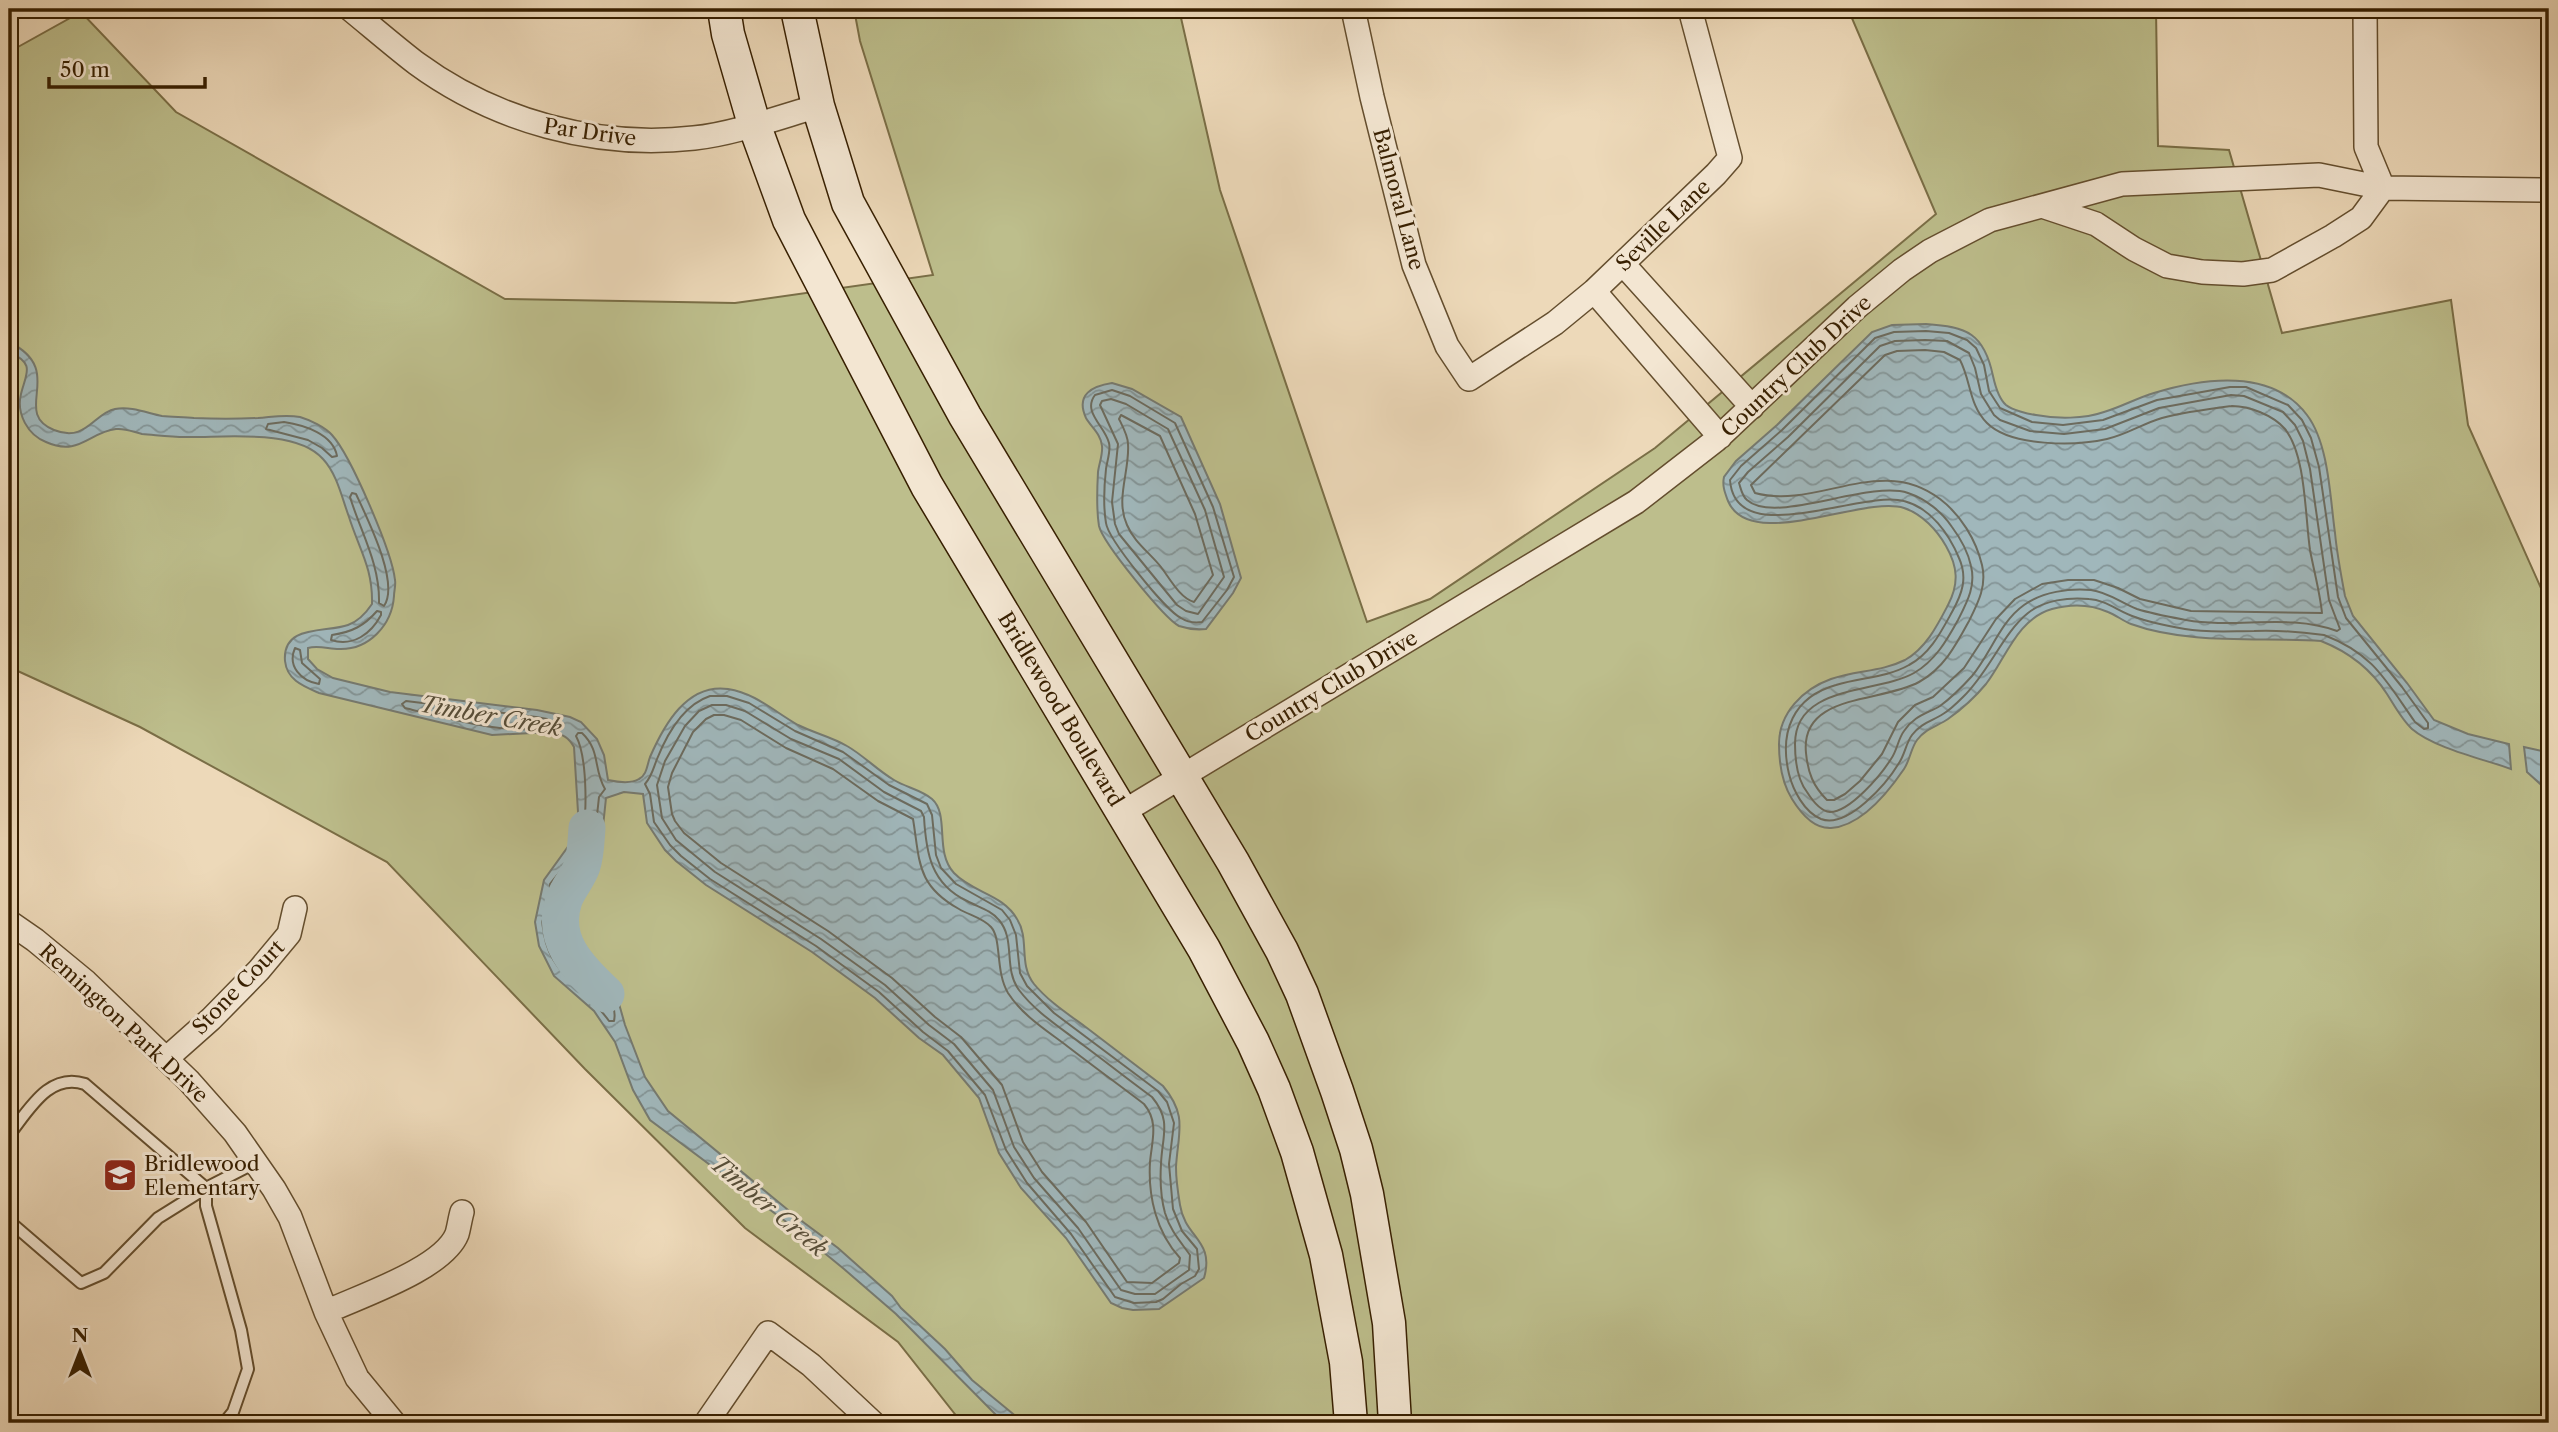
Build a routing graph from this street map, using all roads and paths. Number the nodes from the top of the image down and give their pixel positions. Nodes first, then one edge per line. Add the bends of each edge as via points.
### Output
1 (350, 9) edge
2 (724, 9) edge
3 (797, 9) edge
4 (1353, 9) edge
5 (1690, 9) edge
6 (2365, 9) edge
7 (818, 106) junction
8 (754, 124) junction
9 (2383, 188) junction
10 (2549, 190) edge
11 (2045, 207) junction
12 (1623, 264) junction
13 (1594, 291) junction
14 (1469, 379) joint
15 (1752, 407) junction
16 (1720, 437) junction
17 (1183, 774) junction
18 (1123, 812) junction
19 (295, 908) dead end
20 (9, 922) edge
21 (167, 1058) junction
22 (9, 1135) edge
23 (255, 1163) junction
24 (205, 1188) junction
25 (461, 1212) dead end
26 (9, 1221) edge
27 (326, 1312) junction
28 (224, 1423) edge
29 (394, 1423) edge
30 (706, 1423) edge
31 (873, 1423) edge
32 (1351, 1423) edge
33 (1395, 1423) edge

1 - 8 street, Par Drive via 429,71 474,99 537,125 650,141 696,138
2 - 8 main road, Bridlewood Boulevard
3 - 7 main road
4 - 14 street, Balmoral Lane via 1414,265 1447,346
5 - 12 street, Seville Lane via 1730,158
6 - 9 street via 2367,147
7 - 8 street, Par Drive
7 - 17 main road via 848,203 898,298
8 - 18 main road, Bridlewood Boulevard via 789,220 927,486
9 - 10 street, Country Club Drive
9 - 11 street, Country Club Drive via 2319,175 2122,184
9 - 11 street via 2361,218 2333,236 2272,270 2244,274 2167,266 2096,224
11 - 15 street, Country Club Drive via 1990,220 1930,251 1857,307
12 - 13 street, Seville Lane
12 - 15 street
13 - 14 street, Seville Lane via 1555,323
13 - 16 street
15 - 16 street, Country Club Drive
16 - 17 street, Country Club Drive via 1604,523
17 - 18 street, Country Club Drive
17 - 33 main road via 1282,951 1318,1034 1341,1103 1379,1256 1389,1323
18 - 32 main road, Bridlewood Boulevard via 1226,989 1274,1089 1326,1255 1346,1362
19 - 21 street, Stone Court via 289,934 259,970
20 - 21 street, Remington Park Drive via 86,982
21 - 23 street, Remington Park Drive via 227,1124
22 - 24 lane via 47,1089 71,1079 85,1084
23 - 24 lane
23 - 27 street, Remington Park Drive via 290,1217
24 - 26 lane via 158,1218 104,1273 81,1283
24 - 28 lane via 248,1368 233,1412
25 - 27 street via 456,1235 442,1255
27 - 29 street, Remington Park Drive via 357,1378
30 - 31 street via 768,1333 811,1365

